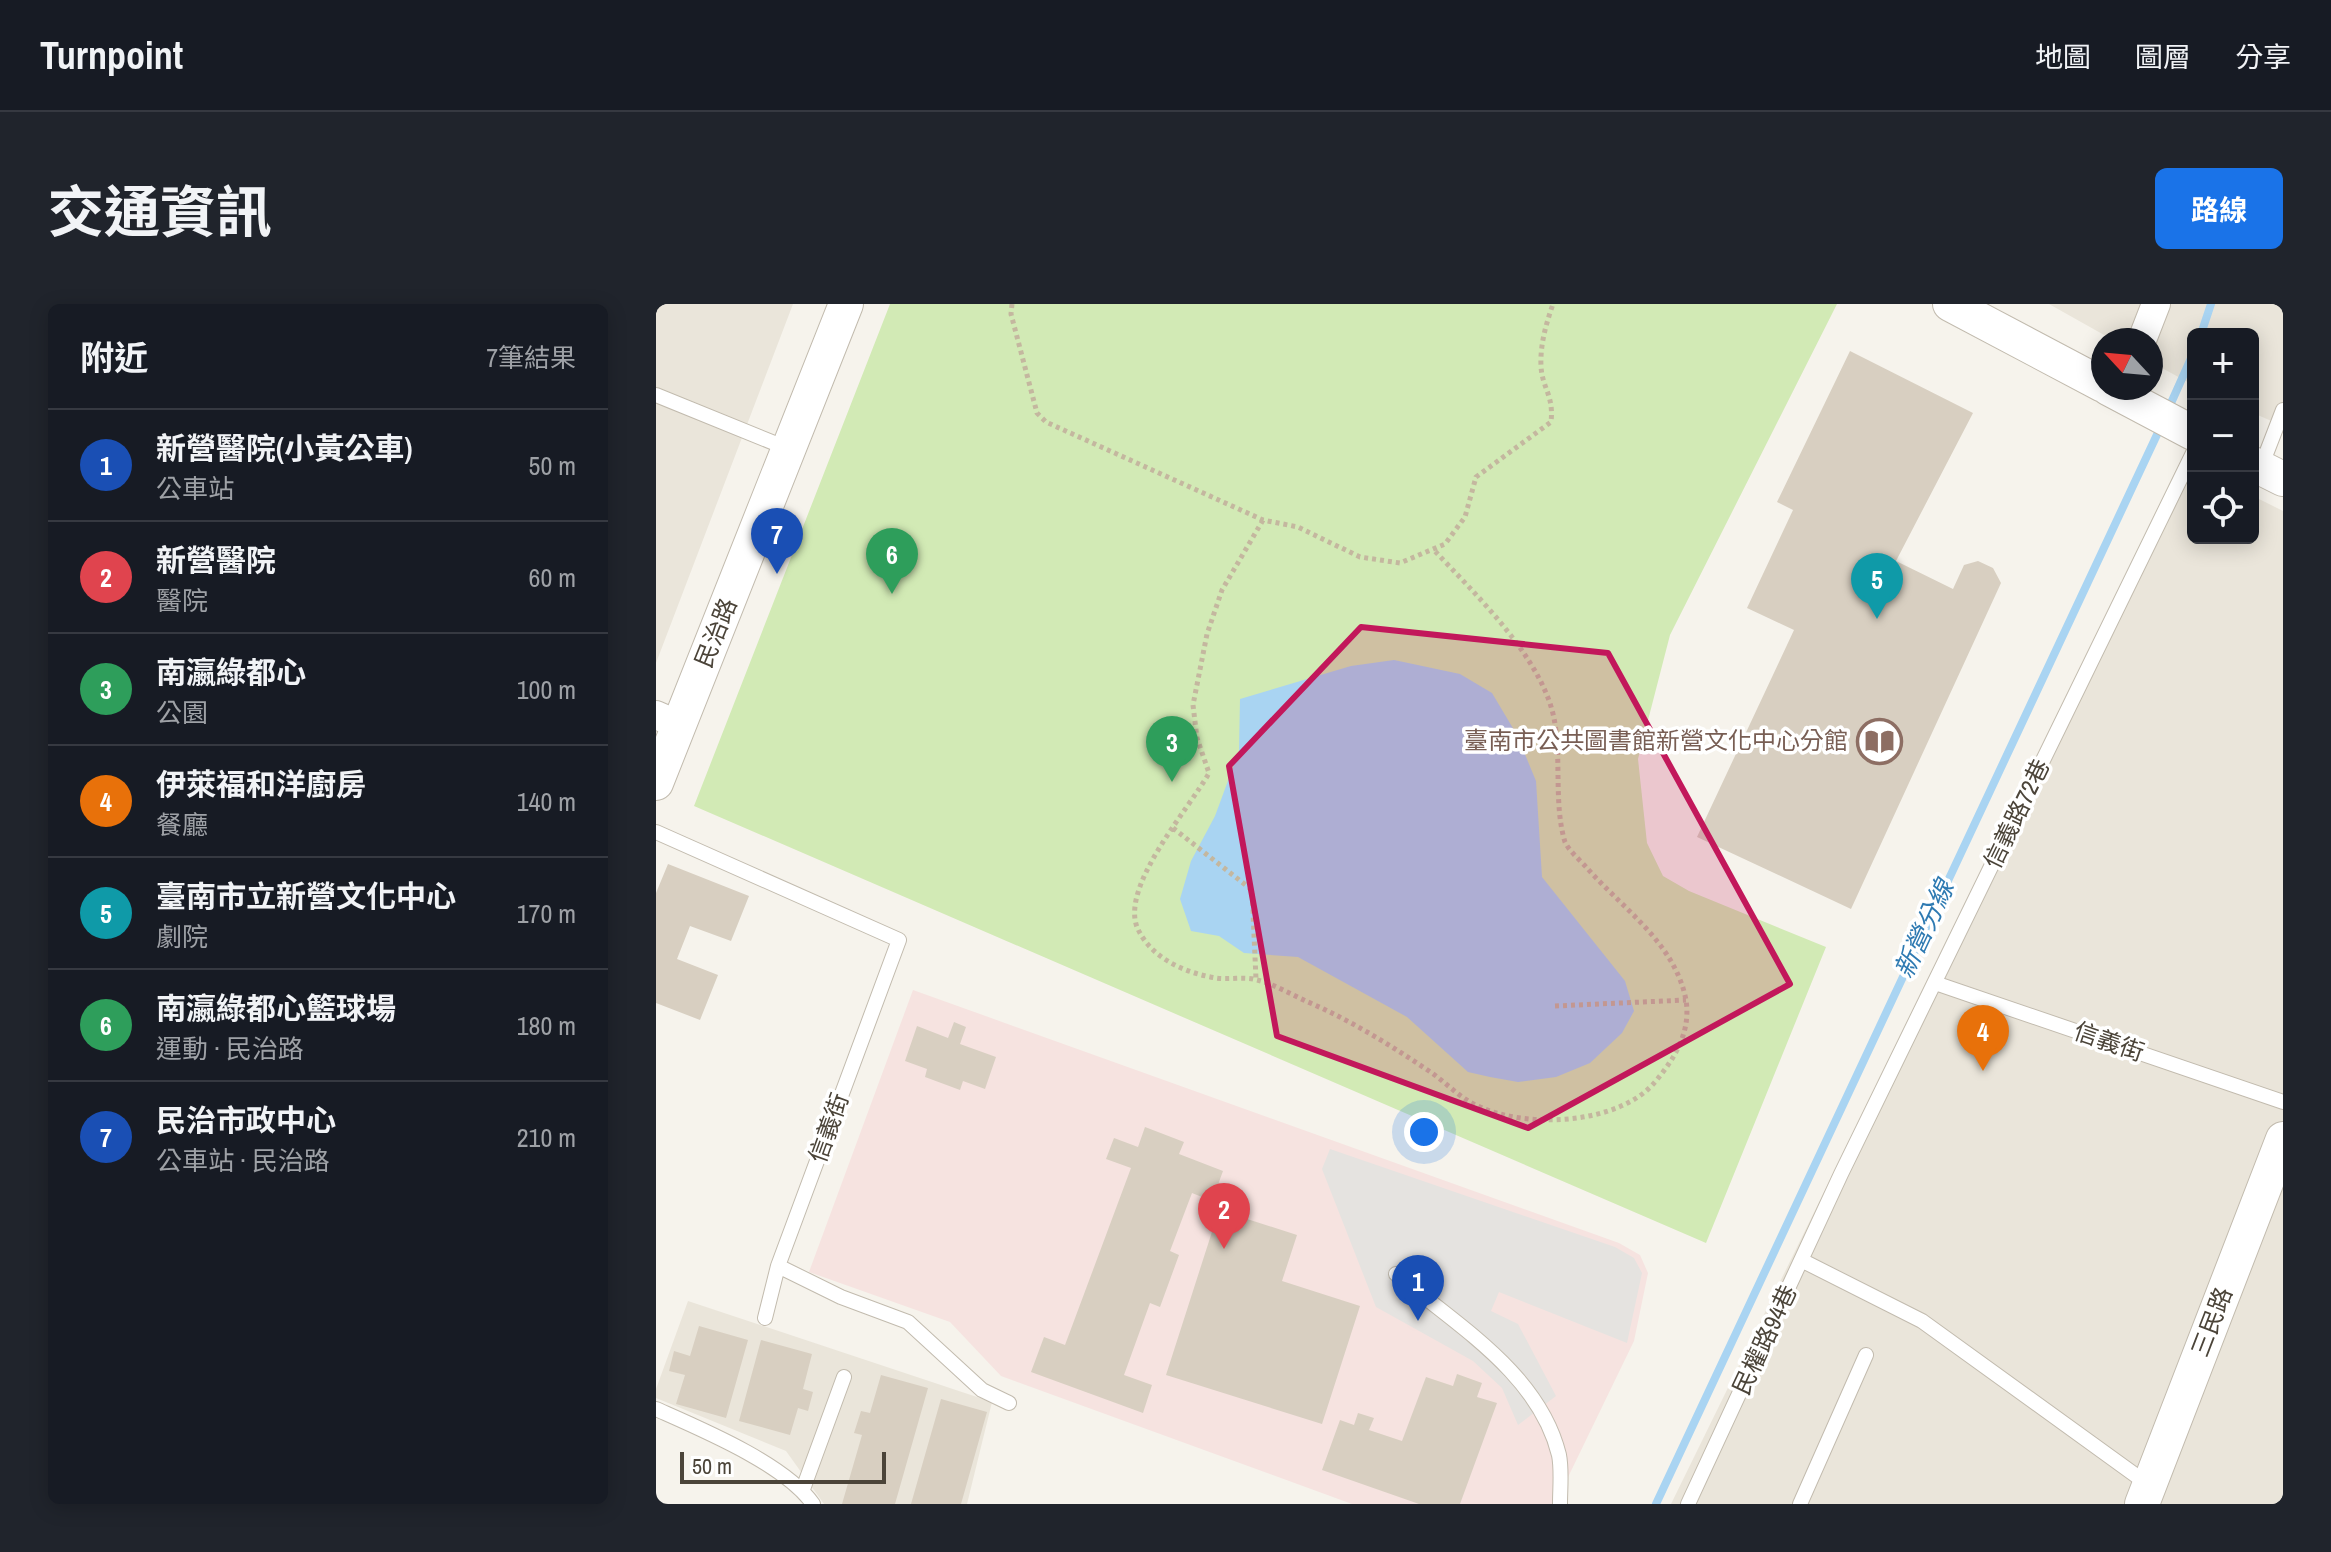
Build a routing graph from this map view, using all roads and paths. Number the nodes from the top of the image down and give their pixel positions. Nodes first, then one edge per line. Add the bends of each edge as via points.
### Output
1 (846, 304) edge
2 (1012, 304) edge
3 (1553, 304) edge
4 (1950, 304) edge
5 (2156, 304) edge
6 (2147, 328) edge
7 (2091, 378) edge
8 (656, 395) edge
9 (2129, 400) edge
10 (2283, 410) edge
11 (2187, 436) edge
12 (2187, 444) edge
13 (790, 449) junction
14 (2266, 470) edge
15 (1263, 520) junction
16 (1433, 549) junction
17 (667, 720) edge
18 (656, 783) edge
19 (1173, 828) junction
20 (656, 832) edge
21 (1256, 979) junction
22 (1935, 983) junction
23 (1686, 1000) junction
24 (1555, 1006) dead end
25 (2283, 1102) edge
26 (2283, 1139) edge
27 (1841, 1174) joint
28 (1803, 1261) junction
29 (778, 1266) junction
30 (1396, 1274) dead end
31 (765, 1318) dead end
32 (1866, 1355) dead end
33 (844, 1377) dead end
34 (1009, 1403) dead end
35 (656, 1409) edge
36 (803, 1489) junction
37 (2146, 1494) edge
38 (813, 1504) edge
39 (1560, 1504) edge
40 (1688, 1504) edge
41 (1800, 1504) edge

1 - 13 street, 民治路
2 - 15 path via 1037,413 1046,422
3 - 16 path via 1544,329 1541,369 1553,402 1551,422 1476,477 1465,517 1445,544
4 - 7 street
5 - 6 street
8 - 13 lane
9 - 11 street
10 - 14 lane
12 - 22 lane, 信義路72巷
13 - 17 street, 民治路
15 - 16 path via 1298,527 1360,557 1400,563
15 - 19 path via 1222,590 1207,634 1193,705 1209,773
16 - 23 path via 1530,661 1555,721 1566,844 1653,934 1675,968
17 - 18 street, 民治路
19 - 21 path via 1252,890
19 - 21 path via 1149,864 1137,898 1137,926 1157,954 1177,967 1216,978
20 - 29 lane, 信義街 via 899,940
21 - 23 path via 1370,1031 1481,1108 1553,1119 1620,1110 1652,1086 1686,1031
22 - 25 lane, 信義街
22 - 27 lane, 信義路72巷
23 - 24 path
26 - 37 street, 三民路
27 - 28 lane, 民權路94巷
28 - 37 lane via 1922,1321
28 - 40 lane, 民權路94巷
29 - 31 lane, 信義街
29 - 34 lane via 908,1322 982,1390
30 - 39 lane via 1514,1372 1546,1418 1560,1457
32 - 41 lane
33 - 36 lane
35 - 36 lane via 722,1439
36 - 38 lane

